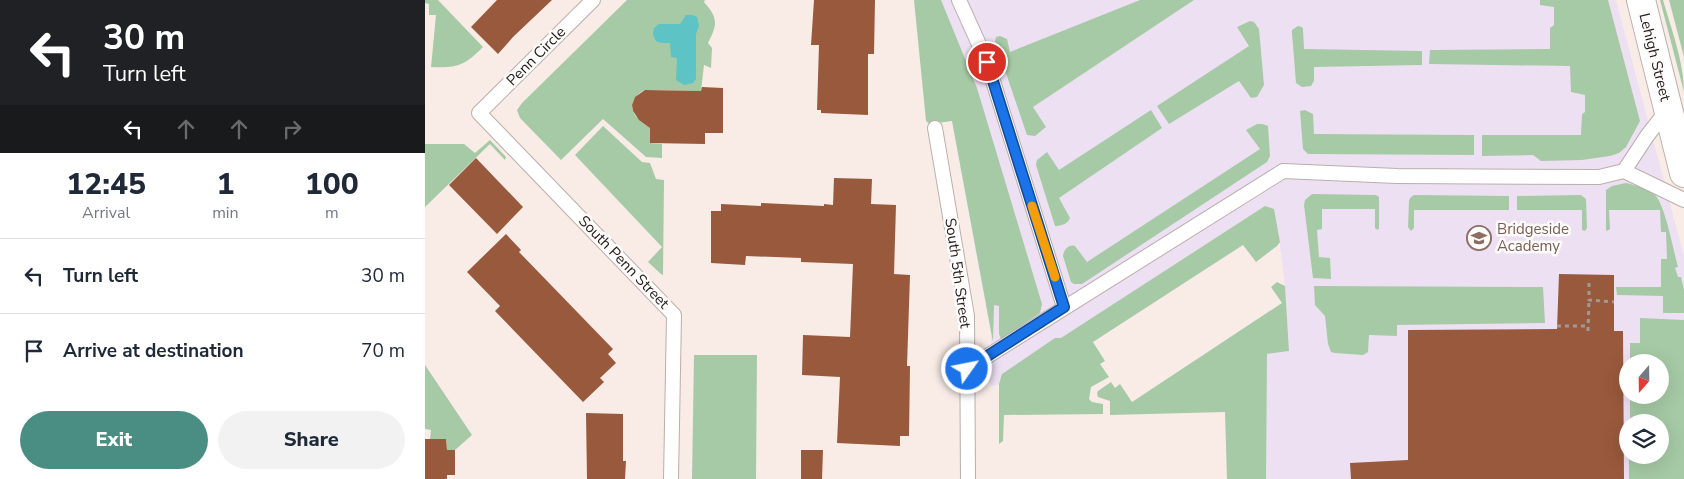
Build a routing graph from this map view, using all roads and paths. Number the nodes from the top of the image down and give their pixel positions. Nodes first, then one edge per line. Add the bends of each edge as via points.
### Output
1 (593, 0) edge
2 (959, 0) edge
3 (1641, 0) edge
4 (1668, 108) junction
5 (479, 113) joint
6 (935, 128) dead end
7 (1625, 172) junction
8 (1684, 173) edge
9 (1684, 200) edge
10 (1589, 283) dead end
11 (1589, 300) junction
12 (1614, 302) dead end
13 (1064, 307) junction
14 (1557, 326) dead end
15 (967, 369) junction
16 (671, 479) edge
17 (968, 479) edge

1 - 5 lane, Penn Circle
2 - 13 lane via 987,62
3 - 4 main road, Lehigh Street
4 - 7 lane
4 - 8 main road, Lehigh Street
5 - 16 lane, South Penn Street via 674,315
6 - 15 lane, South 5th Street via 967,316
7 - 9 lane
7 - 13 lane via 1599,177 1397,176 1283,171
10 - 11 path
11 - 12 path
11 - 14 path via 1588,328
13 - 15 lane
15 - 17 lane, South 5th Street

